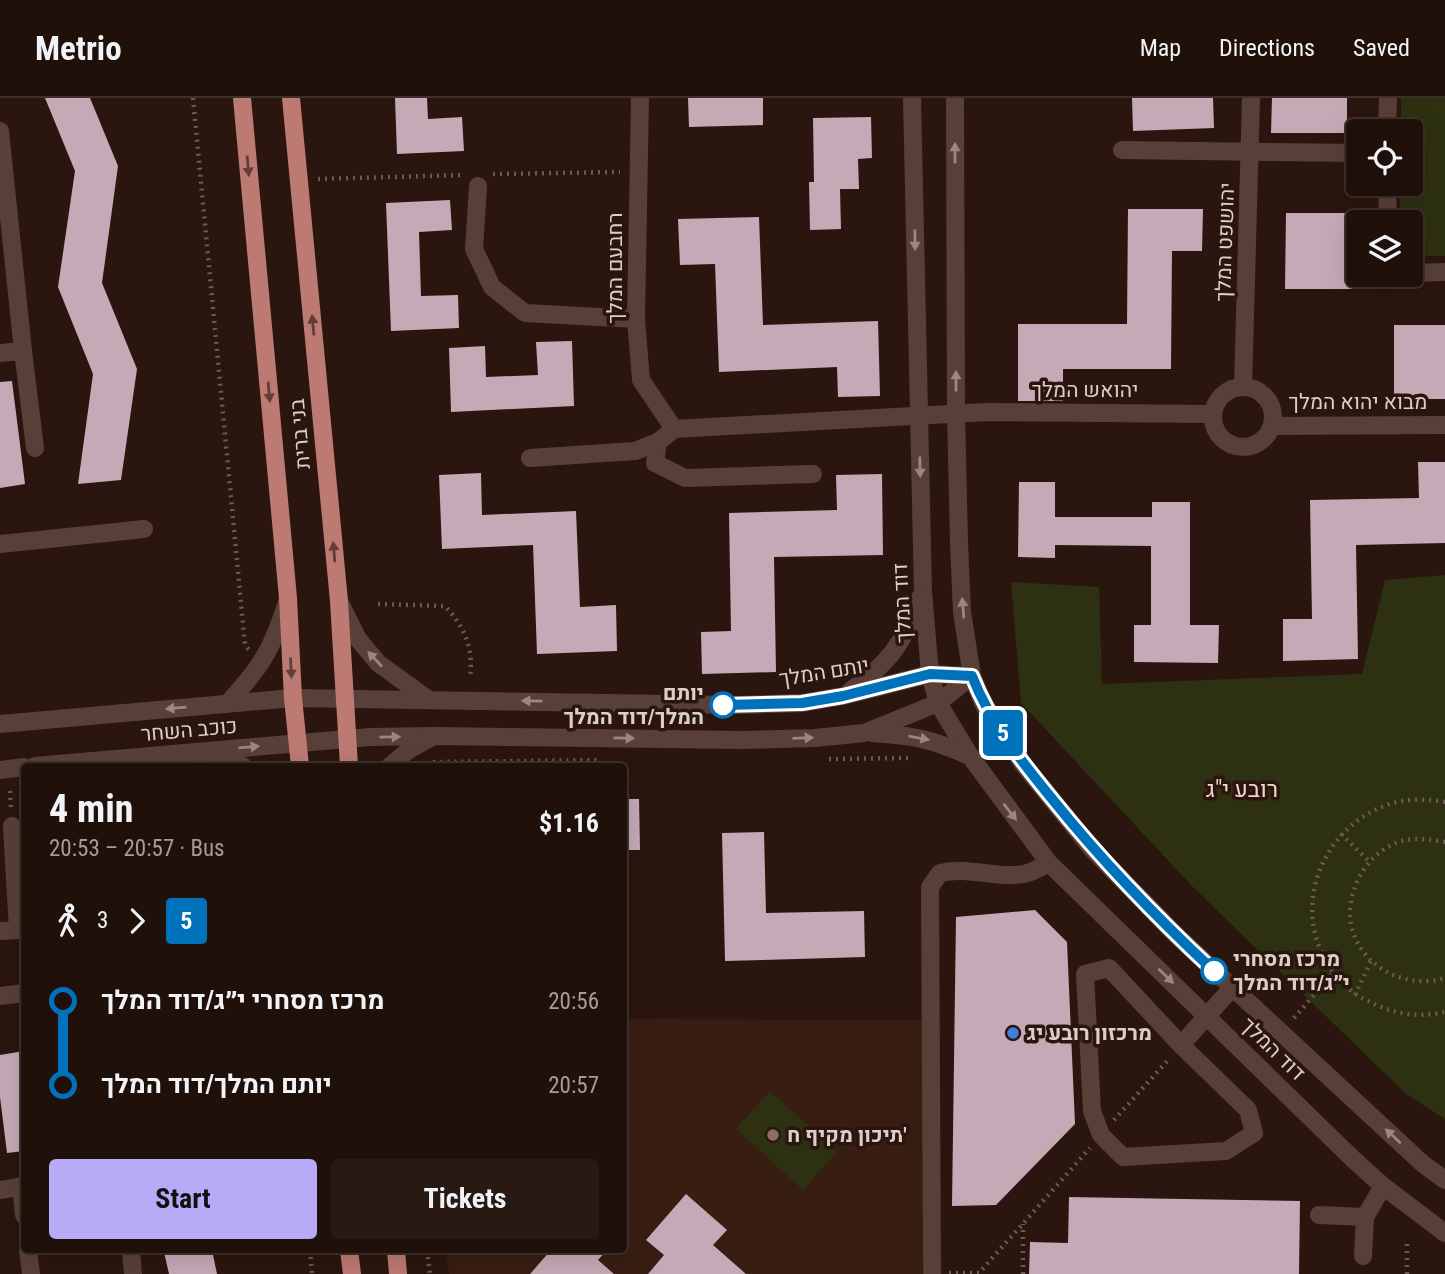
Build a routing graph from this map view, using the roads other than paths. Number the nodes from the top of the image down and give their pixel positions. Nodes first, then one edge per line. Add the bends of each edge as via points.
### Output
1 (242, 98) edge
2 (291, 98) edge
3 (640, 98) edge
4 (912, 98) edge
5 (955, 98) edge
6 (1251, 98) edge
7 (1388, 98) edge
8 (1387, 119) edge
9 (0, 131) edge
10 (1122, 150) dead end
11 (1250, 152) junction
12 (1346, 153) edge
13 (478, 186) dead end
14 (1445, 272) edge
15 (1423, 273) edge
16 (636, 319) junction
17 (23, 351) junction
18 (0, 353) edge
19 (1243, 387) junction
20 (956, 413) junction
21 (1213, 414) junction
22 (919, 415) junction
23 (1272, 425) junction
24 (1445, 425) edge
25 (674, 429) junction
26 (658, 442) junction
27 (34, 447) dead end
28 (530, 458) dead end
29 (813, 474) dead end
30 (144, 529) dead end
31 (0, 544) edge
32 (923, 592) junction
33 (288, 598) junction
34 (339, 601) junction
35 (930, 674) junction
36 (972, 676) junction
37 (843, 696) junction
38 (293, 698) junction
39 (346, 699) junction
40 (429, 699) junction
41 (938, 703) junction
42 (227, 704) junction
43 (0, 724) edge
44 (864, 733) junction
45 (434, 736) junction
46 (347, 738) junction
47 (297, 742) junction
48 (200, 752) junction
49 (970, 756) junction
50 (75, 763) edge
51 (234, 763) edge
52 (300, 763) edge
53 (349, 763) edge
54 (394, 763) edge
55 (21, 767) edge
56 (0, 770) edge
57 (12, 826) dead end
58 (1049, 863) junction
59 (0, 931) edge
60 (1232, 988) junction
61 (21, 993) edge
62 (0, 996) edge
63 (1207, 1017) junction
64 (1181, 1045) junction
65 (1445, 1180) edge
66 (21, 1186) edge
67 (1383, 1186) junction
68 (0, 1190) edge
69 (1319, 1215) dead end
70 (1365, 1217) junction
71 (1443, 1233) edge
72 (29, 1253) edge
73 (131, 1253) edge
74 (349, 1253) edge
75 (396, 1253) edge
76 (1363, 1256) dead end
77 (932, 1273) edge
78 (31, 1274) edge
79 (133, 1274) edge
80 (352, 1274) edge
81 (398, 1274) edge

1 -> 33 main road, בני ברית
34 -> 2 main road, בני ברית
3 - 16 street, רחבעם המלך
4 -> 22 street, דוד המלך
20 -> 5 street, דוד המלך
6 - 11 street, יהושפט המלך
7 - 8 street
9 - 17 street
10 - 11 street
11 - 12 street
11 - 19 street, יהושפט המלך
13 - 16 street via 474,249 492,288 525,313
14 - 15 street
16 - 25 street, רחבעם המלך via 641,380
17 - 18 street
17 - 27 street
19 - 21 street via 1224,394
19 - 23 street via 1268,399
20 - 21 street, יהואש המלך
20 - 22 street
36 -> 20 street, דוד המלך via 962,611
21 - 23 street via 1214,424 1231,445 1254,445
22 - 25 street
22 -> 32 street, דוד המלך
23 - 24 street, מבוא יהוא המלך
25 - 26 street
26 - 28 street via 635,452
26 - 29 street via 655,463 685,478
30 - 31 street
32 - 35 street, דוד המלך
32 - 37 street via 897,647 879,670
33 -> 38 main road, בני ברית
33 - 42 street via 260,667
34 - 39 main road, בני ברית
40 -> 34 street via 378,663 358,639
35 - 36 street, יותם המלך
35 - 37 street, יותם המלך
35 - 41 street, דוד המלך
36 - 41 street
36 - 60 street, דוד המלך via 985,707 1023,764 1093,850
37 -> 40 street, יותם המלך via 802,703 736,705
38 - 39 street, יותם המלך
38 - 42 street, כוכב השחר
38 - 47 main road, בני ברית
39 - 40 street, יותם המלך
39 - 46 main road, בני ברית
41 - 44 street
41 - 49 street, דוד המלך
42 -> 43 street, כוכב השחר
45 -> 44 street via 758,740
44 -> 49 street via 941,742
46 -> 45 street
45 - 54 street
46 - 47 street, כוכב השחר
46 - 53 main road, בני ברית
48 -> 47 street, כוכב השחר
47 - 52 main road, בני ברית
48 - 50 street, כוכב השחר
48 - 51 street
49 -> 58 street, דוד המלך
55 - 56 street
57 - 59 street via 18,930
58 -> 63 street, דוד המלך
58 - 77 street via 1021,875 954,870 940,873 930,887
60 - 63 street
65 -> 60 street, דוד המלך
61 - 62 street
63 - 64 street
63 - 67 street, דוד המלך
64 - 64 street via 1108,968 1085,974 1093,1111 1101,1135 1123,1157 1226,1151 1254,1133 1248,1110
66 - 68 street
67 - 70 street
67 - 71 street, דוד המלך
69 - 70 street
70 - 76 street
72 - 78 street
73 - 79 street
74 - 80 main road
75 - 81 main road

